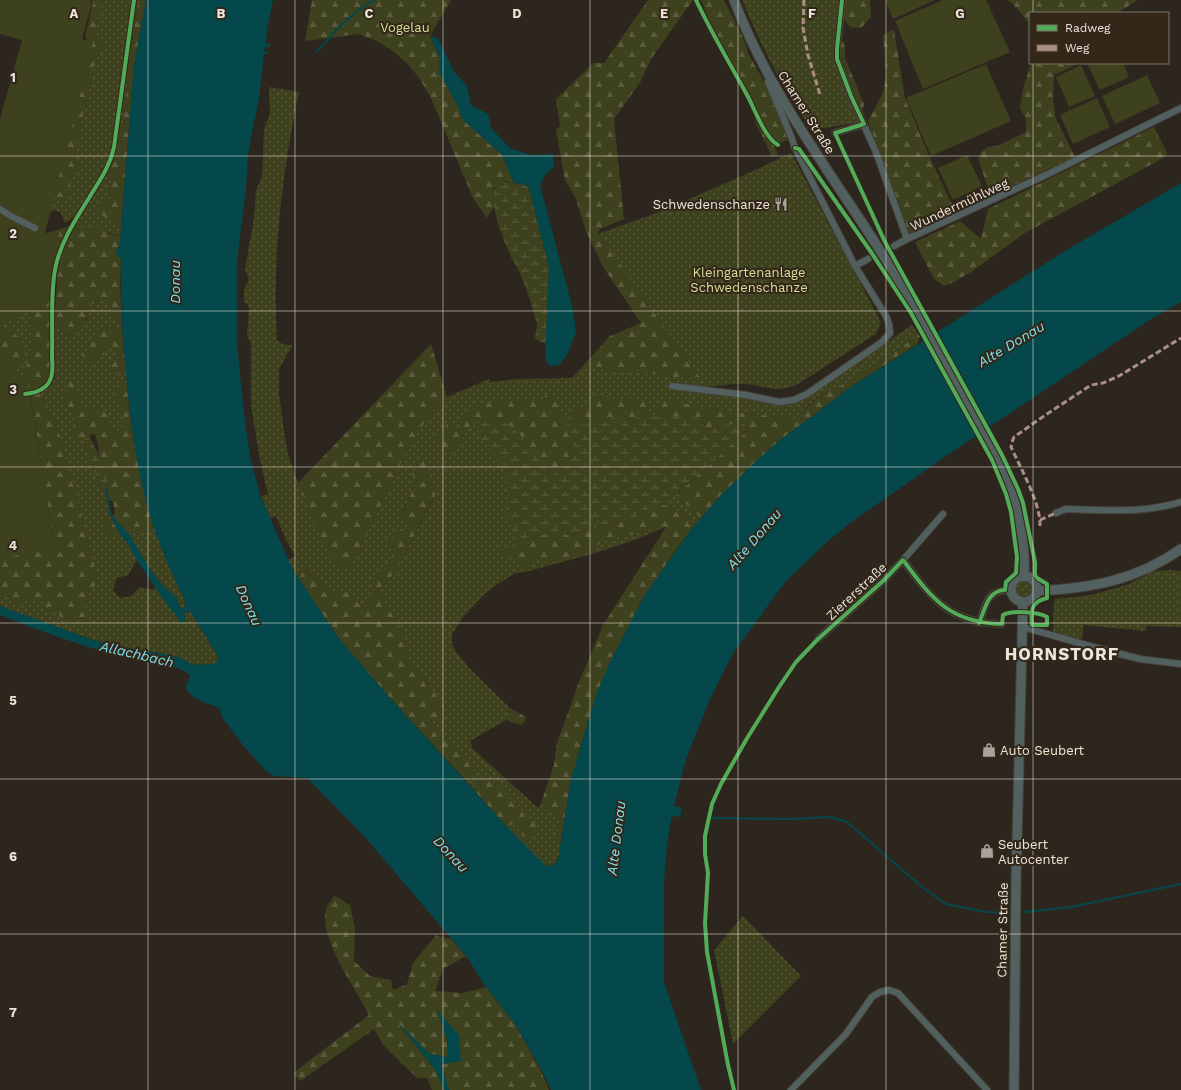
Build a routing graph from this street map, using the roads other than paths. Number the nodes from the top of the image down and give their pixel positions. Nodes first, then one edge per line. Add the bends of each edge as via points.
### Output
1 (734, 0) edge
2 (842, 0) edge
3 (748, 33) junction
4 (1181, 108) edge
5 (864, 124) junction
6 (835, 133) dead end
7 (0, 209) edge
8 (35, 228) dead end
9 (907, 239) junction
10 (894, 246) tunnel mouth
11 (868, 259) tunnel mouth
12 (855, 266) junction
13 (672, 386) dead end
14 (1181, 502) edge
15 (1056, 513) dead end
16 (943, 514) dead end
17 (1181, 549) edge
18 (903, 560) junction
19 (1024, 577) junction
20 (1011, 590) junction
21 (1037, 591) junction
22 (1023, 604) junction
23 (979, 623) junction
24 (1002, 624) dead end
25 (1022, 627) junction
26 (818, 639) dead end
27 (1181, 664) edge
28 (791, 1090) edge
29 (987, 1090) edge
30 (1014, 1090) edge

1 - 3 main road, Chamer Straße
2 - 5 street, Wundermühlweg via 838,59
3 - 12 street via 751,47 765,74 795,148
3 - 19 main road, Chamer Straße via 796,124 917,310 998,457 1018,512 1024,546
4 - 9 street, Wundermühlweg via 1048,174
5 - 6 street
5 - 9 street, Wundermühlweg
7 - 8 street
9 - 10 street
11 - 12 street
12 - 13 street via 886,316 890,333 882,342 807,394 794,400 779,402 746,395
14 - 15 street via 1134,511 1066,509
16 - 18 street
17 - 21 main road via 1151,567 1107,583
18 - 23 street, Ziererstraße via 922,586 942,606 960,617
18 - 26 street, Ziererstraße
19 - 20 main road via 1016,579
19 - 21 main road via 1035,583
20 - 22 main road via 1016,599
20 - 23 street via 1001,590 992,594
21 - 22 main road via 1036,595
22 - 25 main road, Chamer Straße
23 - 24 street, Ziererstraße
25 - 27 street via 1140,659
25 - 30 main road, Chamer Straße
28 - 29 street via 846,1034 872,998 880,992 889,990 898,993

